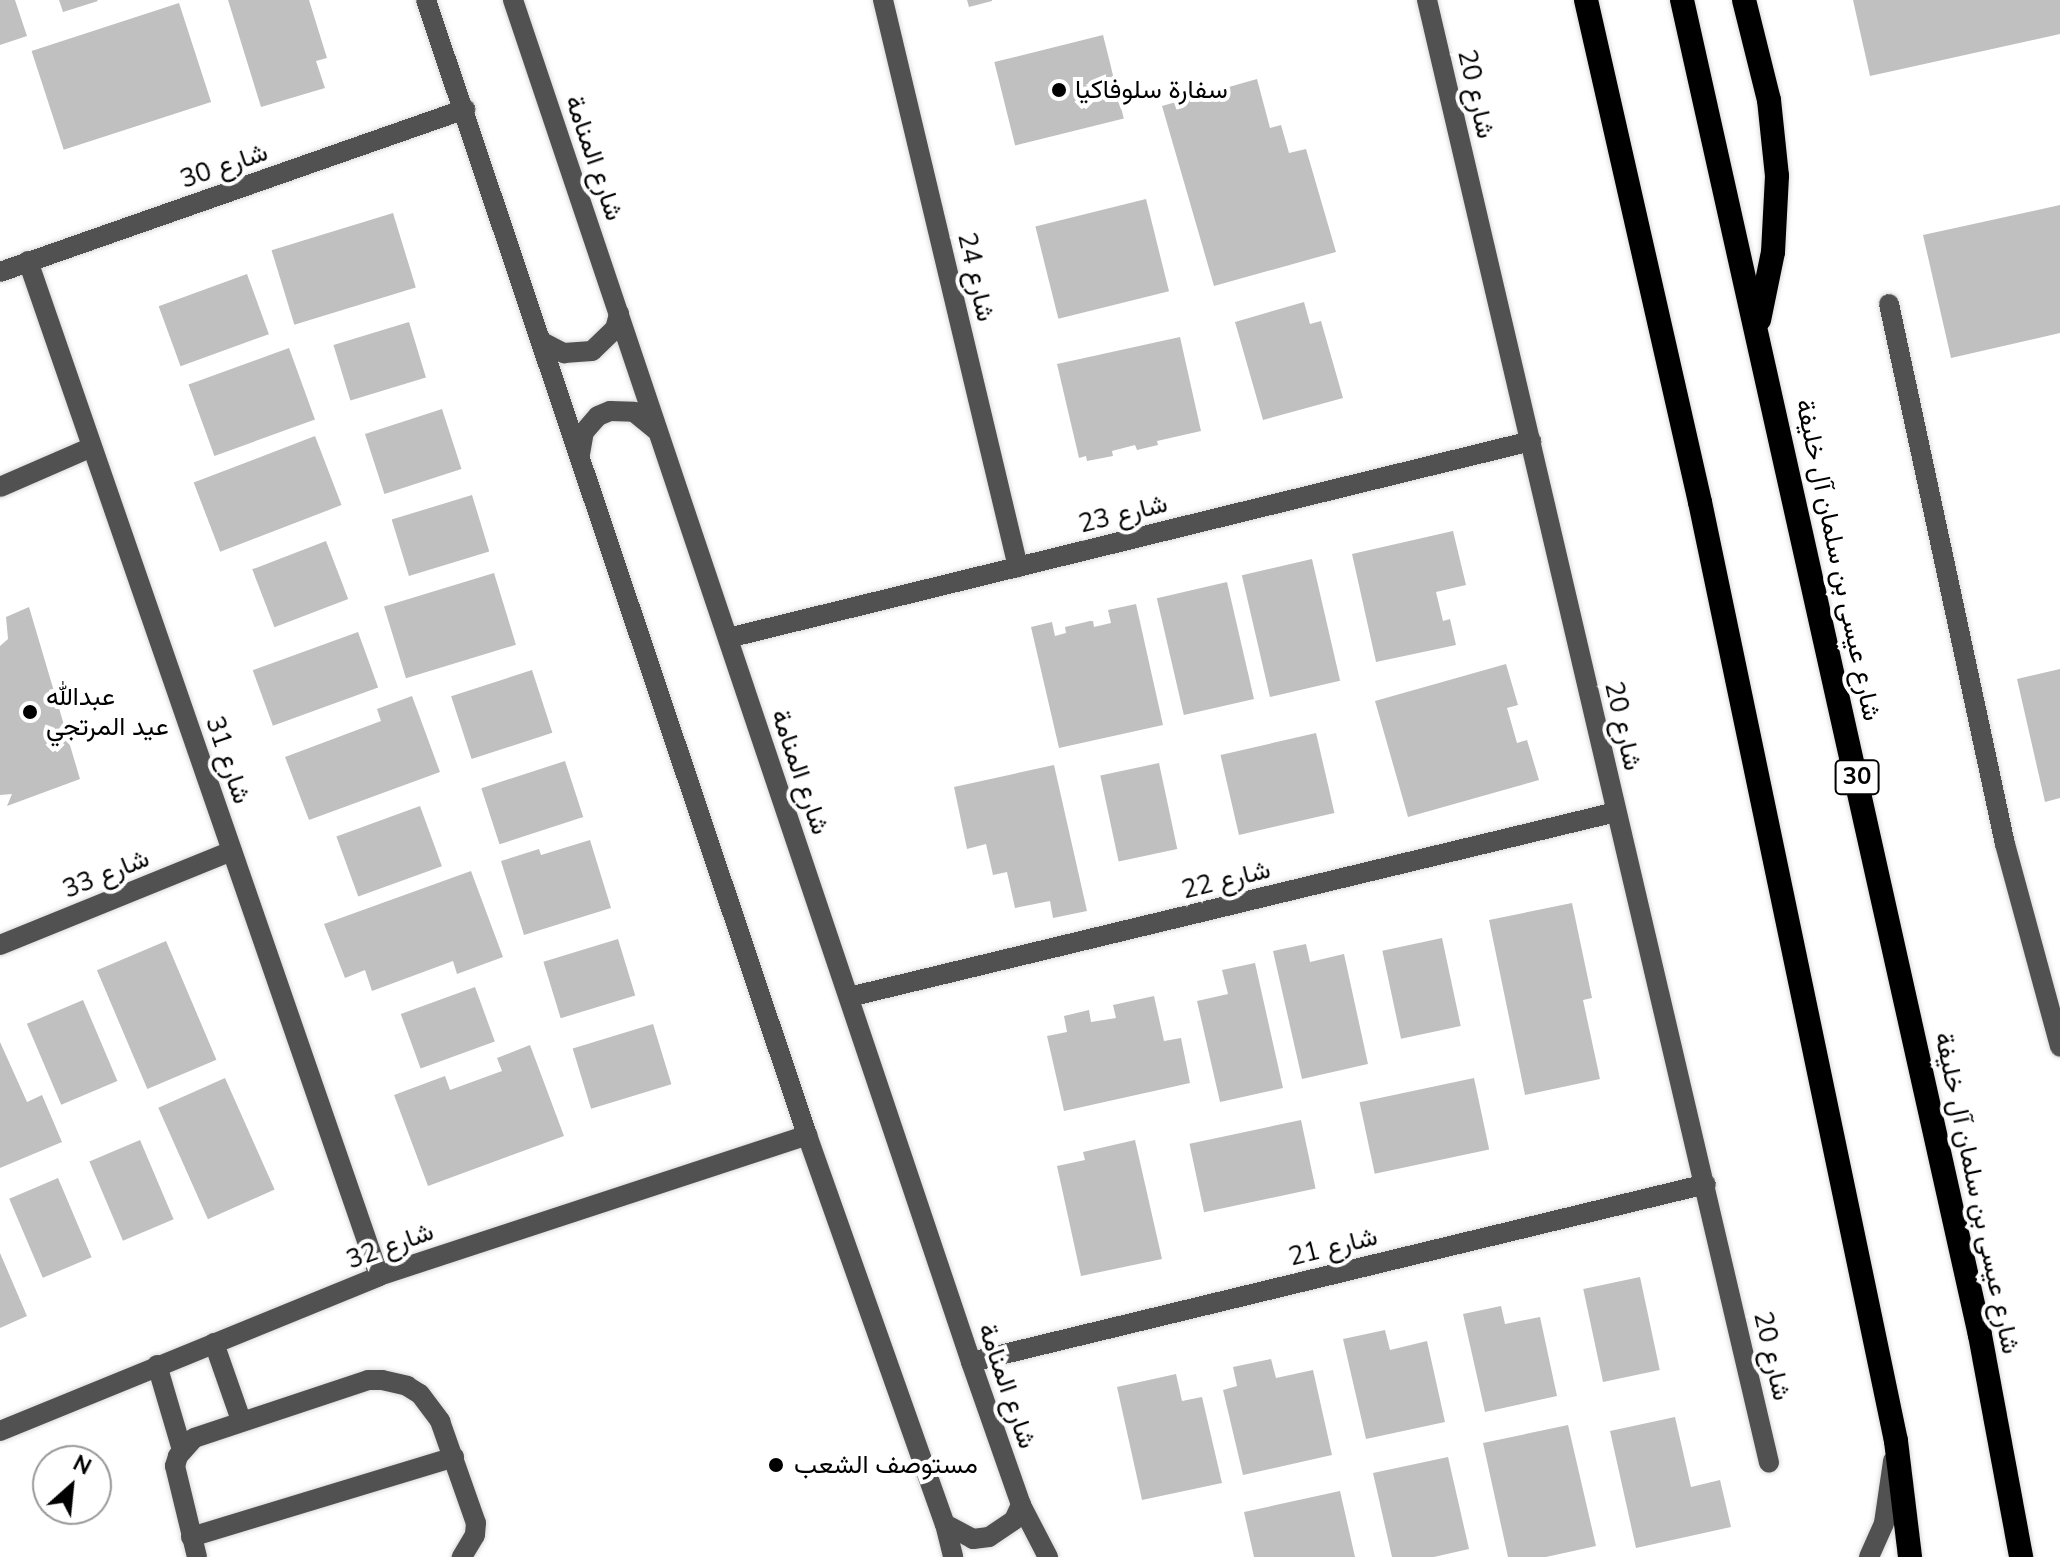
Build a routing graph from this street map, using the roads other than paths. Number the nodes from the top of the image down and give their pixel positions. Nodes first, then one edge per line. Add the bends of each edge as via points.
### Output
1 (426, 0) edge
2 (513, 0) edge
3 (883, 0) edge
4 (1427, 0) edge
5 (1586, 0) edge
6 (1682, 0) edge
7 (1744, 0) edge
8 (465, 109) junction
9 (28, 261) junction
10 (0, 272) edge
11 (1889, 304) dead end
12 (619, 314) junction
13 (1757, 326) junction
14 (542, 342) junction
15 (660, 437) junction
16 (1531, 441) junction
17 (92, 447) junction
18 (580, 454) junction
19 (0, 487) edge
20 (1018, 567) junction
21 (728, 638) junction
22 (1616, 812) junction
23 (232, 851) junction
24 (0, 945) edge
25 (849, 997) junction
26 (2060, 1047) edge
27 (807, 1135) junction
28 (1706, 1184) junction
29 (379, 1276) junction
30 (214, 1343) junction
31 (971, 1362) junction
32 (157, 1365) junction
33 (241, 1420) junction
34 (0, 1431) edge
35 (1896, 1441) junction
36 (182, 1450) junction
37 (454, 1457) junction
38 (1769, 1463) dead end
39 (1021, 1505) junction
40 (945, 1524) junction
41 (194, 1547) edge
42 (462, 1557) edge
43 (953, 1557) edge
44 (1048, 1557) edge
45 (1869, 1557) edge
46 (1910, 1557) edge
47 (2021, 1557) edge

1 - 8 street
2 - 12 street, شارع المنامة
3 - 20 street, شارع 24
4 - 16 street, شارع 20
5 - 35 highway via 1700,502
6 - 13 highway, شارع عيسى بن سلمان آل خليفة / 30
7 - 13 highway via 1769,100 1777,176 1773,252
8 - 9 street, شارع 30
8 - 14 street
9 - 10 street, شارع 30
9 - 17 street, شارع 31
11 - 26 street via 2005,844
12 - 14 street via 605,342 592,351 564,353
12 - 15 street, شارع المنامة
13 - 47 highway, شارع عيسى بن سلمان آل خليفة / 30 via 1980,1335
14 - 18 street
15 - 18 street via 645,417 610,411 584,432
15 - 21 street, شارع المنامة
16 - 20 street, شارع 23
16 - 22 street, شارع 20
17 - 19 street
17 - 23 street, شارع 31
18 - 27 street
20 - 21 street, شارع 23
21 - 25 street, شارع المنامة
22 - 25 street, شارع 22
22 - 28 street, شارع 20
23 - 24 street, شارع 33
23 - 29 street, شارع 31
25 - 31 street, شارع المنامة
27 - 29 street, شارع 32
27 - 40 street
28 - 31 street, شارع 21
28 - 38 street, شارع 20
29 - 30 street, شارع 32
30 - 32 street, شارع 32
30 - 33 street
31 - 39 street, شارع المنامة
32 - 34 street, شارع 32
32 - 36 street
33 - 36 street via 204,1432
33 - 37 street via 368,1380 394,1382 428,1404
35 - 45 street via 1884,1523
35 - 46 highway
36 - 41 street via 175,1478
37 - 41 street
37 - 42 street via 476,1523
39 - 40 street via 1014,1520 989,1537 973,1539
39 - 44 street, شارع المنامة
40 - 43 street

